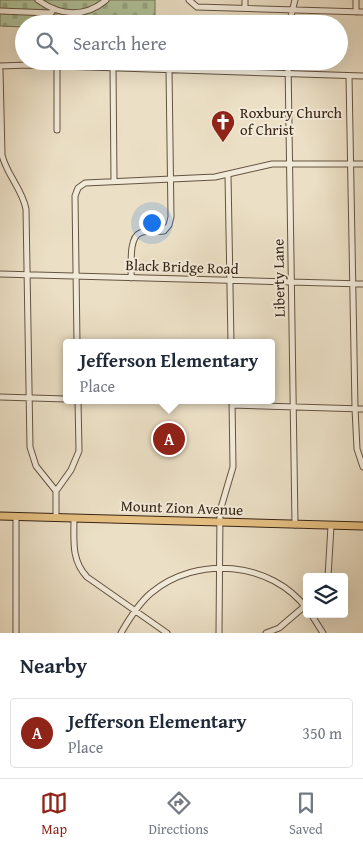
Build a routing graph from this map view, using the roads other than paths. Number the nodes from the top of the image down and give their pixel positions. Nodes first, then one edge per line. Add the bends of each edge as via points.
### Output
1 (106, 0) edge
2 (245, 0) edge
3 (295, 0) edge
4 (356, 0) edge
5 (40, 1) edge
6 (189, 1) edge
7 (245, 8) junction
8 (54, 10) junction
9 (292, 10) junction
10 (0, 11) edge
11 (356, 12) junction
12 (363, 12) edge
13 (35, 13) junction
14 (291, 15) edge
15 (0, 66) edge
16 (15, 66) edge
17 (0, 70) edge
18 (57, 70) edge
19 (113, 70) edge
20 (168, 70) joint
21 (288, 70) edge
22 (288, 74) junction
23 (349, 76) junction
24 (363, 76) edge
25 (58, 130) dead end
26 (290, 164) junction
27 (351, 164) junction
28 (363, 164) edge
29 (228, 175) junction
30 (171, 180) junction
31 (114, 181) junction
32 (0, 274) edge
33 (26, 275) junction
34 (76, 276) junction
35 (131, 278) junction
36 (229, 280) junction
37 (292, 282) junction
38 (353, 284) junction
39 (363, 284) edge
40 (77, 339) edge
41 (230, 339) edge
42 (0, 398) edge
43 (29, 398) junction
44 (63, 399) edge
45 (78, 404) edge
46 (232, 404) edge
47 (248, 404) edge
48 (294, 407) junction
49 (355, 408) junction
50 (363, 408) edge
51 (363, 467) edge
52 (56, 491) junction
53 (0, 516) edge
54 (16, 517) junction
55 (56, 518) junction
56 (74, 518) junction
57 (220, 523) junction
58 (295, 525) junction
59 (331, 526) junction
60 (363, 526) edge
61 (218, 568) junction
62 (328, 573) edge
63 (303, 603) edge
64 (303, 608) edge
65 (134, 611) junction
66 (314, 618) edge
67 (16, 633) edge
68 (121, 633) edge
69 (167, 633) edge
70 (219, 633) edge
71 (266, 633) edge
72 (323, 633) edge

1 - 8 street via 81,13
2 - 7 street
3 - 9 street
4 - 11 street
5 - 8 street
5 - 13 street
6 - 7 street via 197,7
7 - 9 street
8 - 13 street
9 - 11 street
9 - 14 street
10 - 13 street
11 - 12 street
15 - 16 street
17 - 33 street via 2,155 4,166 26,209
18 - 25 street
19 - 31 street
20 - 22 street
20 - 30 street
21 - 22 street, Liberty Lane
22 - 23 street
22 - 26 street, Liberty Lane
23 - 24 street
23 - 27 street
26 - 27 street
26 - 29 street via 250,168
26 - 37 street, Liberty Lane
27 - 28 street
27 - 38 street
29 - 30 street
29 - 36 street
30 - 31 street
30 - 35 street via 170,225 164,231 141,232 135,236
31 - 34 street via 85,183 78,188 75,196
32 - 33 street, Black Bridge Road
33 - 34 street, Black Bridge Road
33 - 43 street
34 - 35 street, Black Bridge Road
34 - 40 street
35 - 36 street, Black Bridge Road
36 - 37 street, Black Bridge Road
36 - 41 street
37 - 38 street, Black Bridge Road
37 - 48 street, Liberty Lane
38 - 39 street, Black Bridge Road
38 - 49 street
42 - 43 street
43 - 44 street
43 - 52 street via 32,457
45 - 52 street via 79,451 71,470
46 - 57 street via 232,467 221,502
47 - 48 street
48 - 49 street
48 - 58 street, Liberty Lane
49 - 50 street
49 - 51 street via 356,449
52 - 55 street
53 - 54 main road, Mount Zion Avenue
54 - 55 main road, Mount Zion Avenue
54 - 67 street
55 - 56 main road, Mount Zion Avenue
56 - 57 main road, Mount Zion Avenue
56 - 65 street via 74,550 80,569
57 - 58 main road, Mount Zion Avenue
57 - 61 street
58 - 59 main road, Mount Zion Avenue
59 - 60 main road, Mount Zion Avenue
59 - 62 street
61 - 63 street via 243,569 267,577 288,589
61 - 65 street via 179,577 152,593
61 - 70 street
64 - 71 street via 279,628
65 - 68 street
65 - 69 street
66 - 72 street

